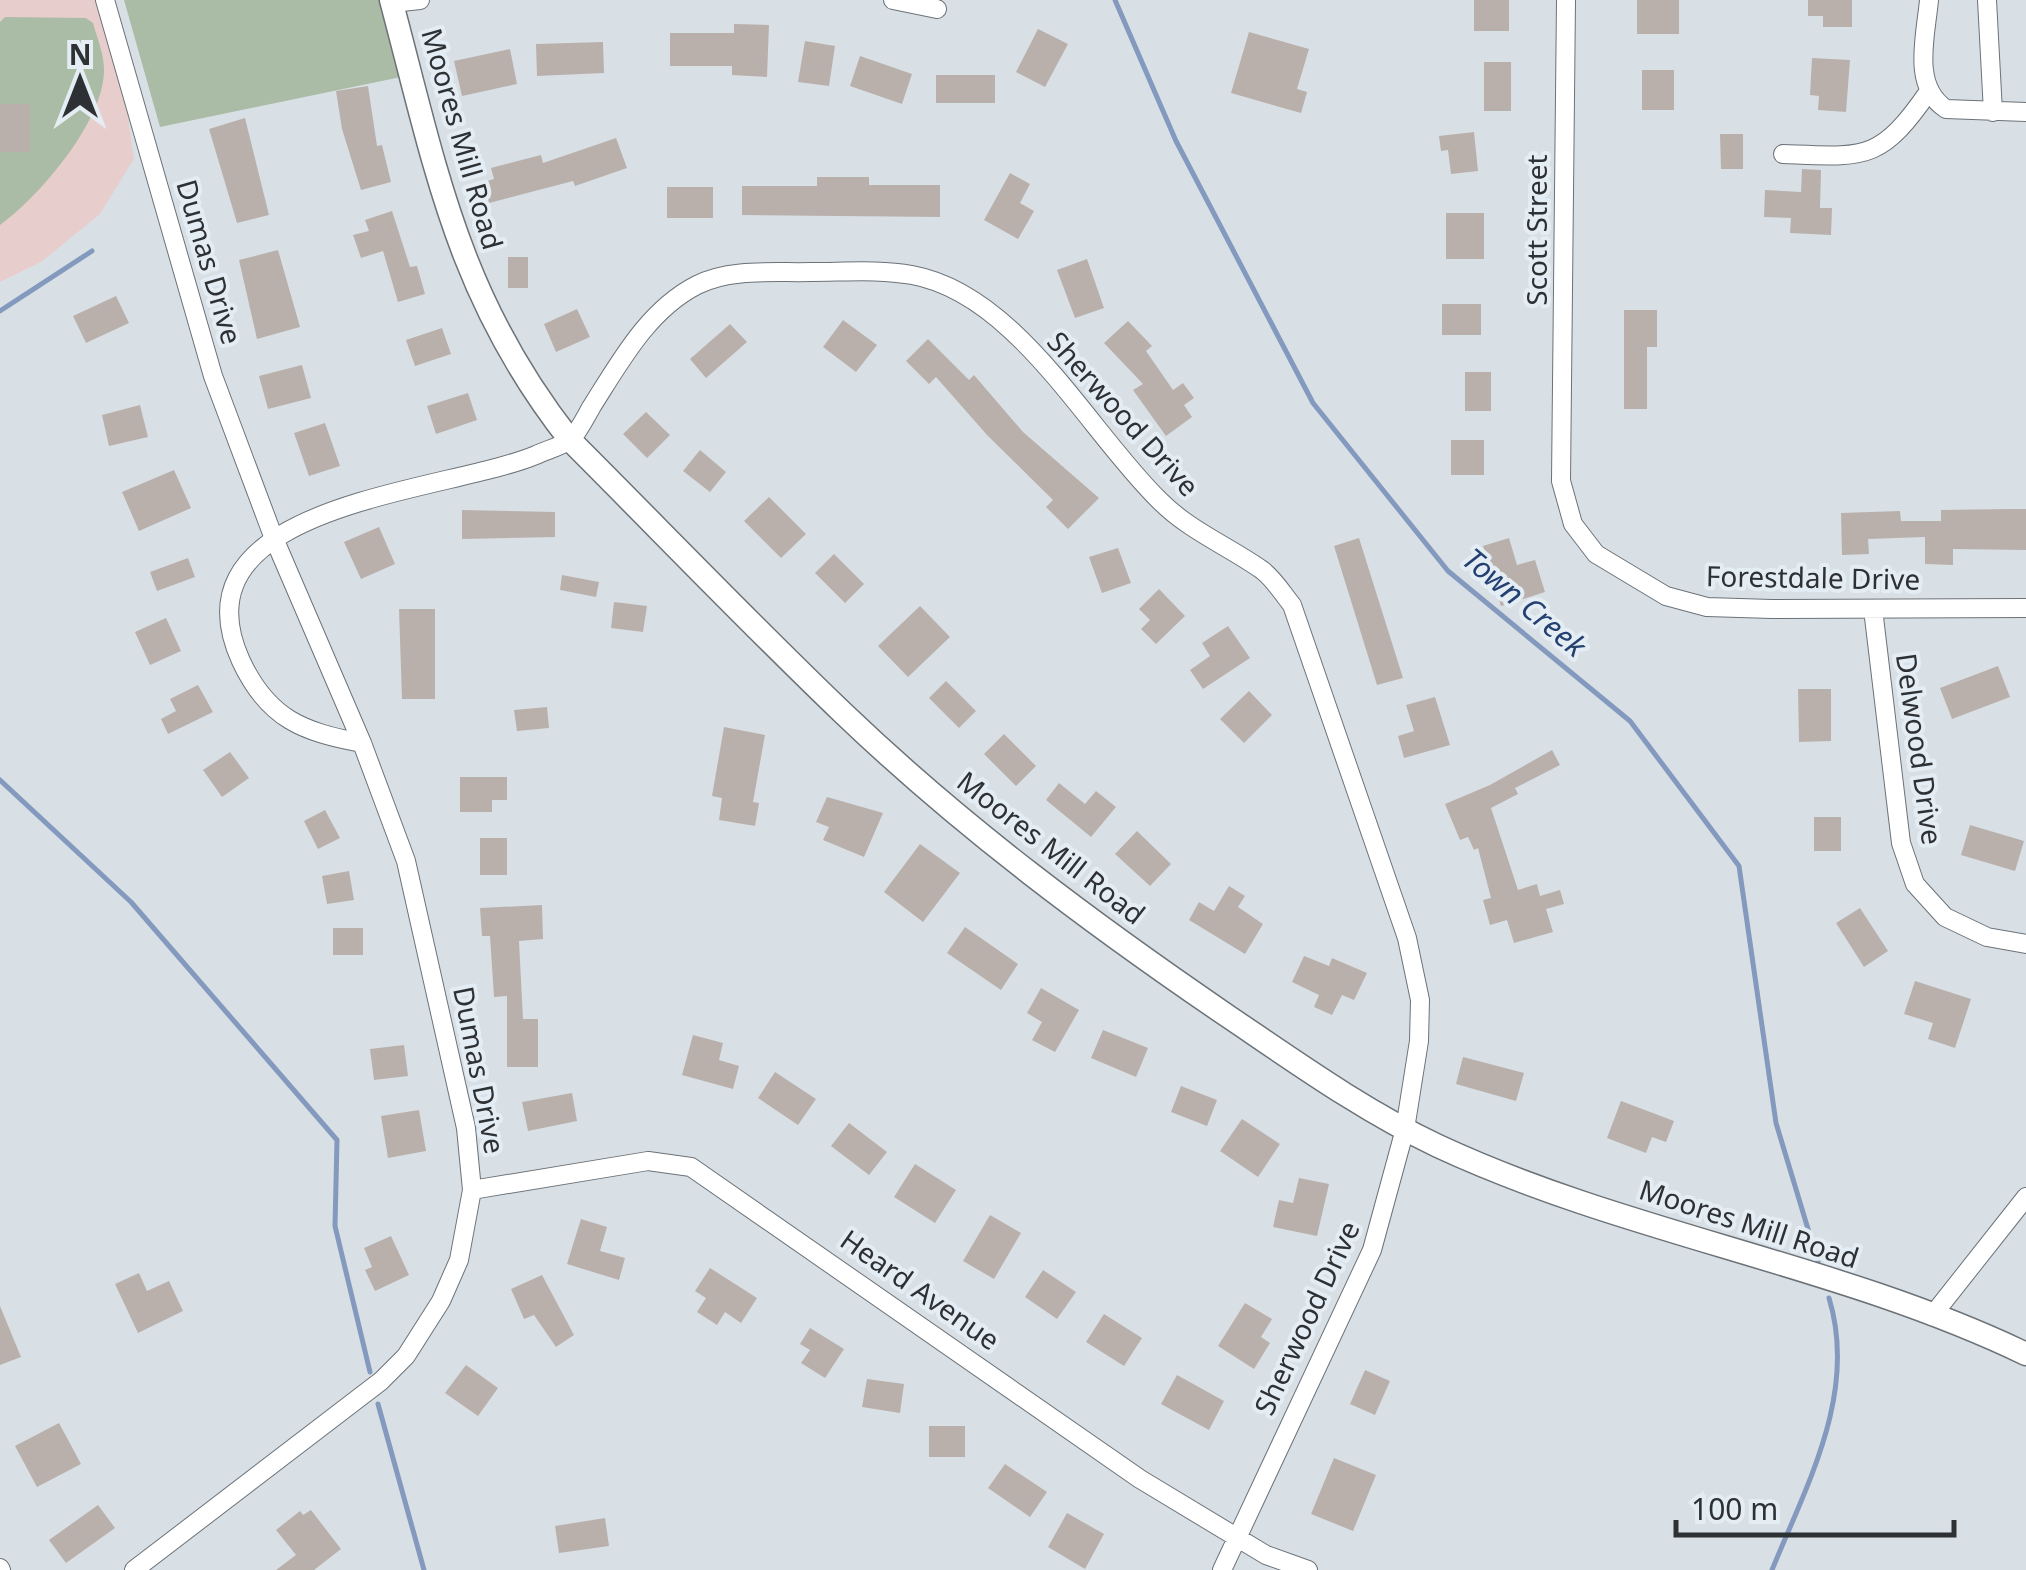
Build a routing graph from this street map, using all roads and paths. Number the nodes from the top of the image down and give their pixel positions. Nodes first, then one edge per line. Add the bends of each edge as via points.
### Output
1 (105, 0) edge
2 (420, 0) edge
3 (893, 0) edge
4 (1566, 0) edge
5 (1929, 0) edge
6 (1987, 0) edge
7 (392, 1) edge
8 (937, 10) dead end
9 (1929, 91) junction
10 (1993, 112) junction
11 (2026, 112) edge
12 (1783, 154) dead end
13 (570, 440) junction
14 (1561, 459) joint
15 (273, 536) junction
16 (2026, 608) edge
17 (1873, 610) junction
18 (362, 743) junction
19 (2026, 944) edge
20 (1404, 1129) junction
21 (472, 1190) junction
22 (2026, 1196) edge
23 (1932, 1316) junction
24 (2026, 1354) edge
25 (1237, 1538) junction
26 (134, 1570) edge
27 (1222, 1570) edge
28 (1308, 1570) edge

1 - 15 street, Dumas Drive via 213,376
2 - 7 street
3 - 8 street
4 - 14 street, Scott Street
5 - 9 street
6 - 10 street
7 - 13 street, Moores Mill Road via 448,214 483,306
9 - 10 street via 1946,109
9 - 12 street via 1881,148 1838,156
10 - 11 street
13 - 15 street via 510,466 322,514
13 - 20 street, Moores Mill Road via 845,715 957,814 1146,960
13 - 20 street, Sherwood Drive via 634,341 702,282 744,274 874,271 915,276 973,301 1044,367 1158,500 1265,572 1292,605 1408,938 1420,1041
14 - 17 street, Forestdale Drive via 1573,524 1612,567 1647,588 1706,607
15 - 18 street, Dumas Drive
15 - 18 street via 244,561 236,580 232,641 250,680 296,728
16 - 17 street, Forestdale Drive
17 - 19 street, Delwood Drive via 1901,844 1914,884 1945,917 1987,937
18 - 21 street, Dumas Drive via 417,903 466,1128
20 - 23 street, Moores Mill Road via 1544,1188
20 - 25 street, Sherwood Drive via 1372,1250
21 - 25 street, Heard Avenue via 648,1161 691,1167 1140,1479
21 - 26 street, Dumas Drive via 459,1260 406,1356 349,1410
22 - 23 street
23 - 24 street, Moores Mill Road
25 - 27 street, Sherwood Drive
25 - 28 street, Heard Avenue

